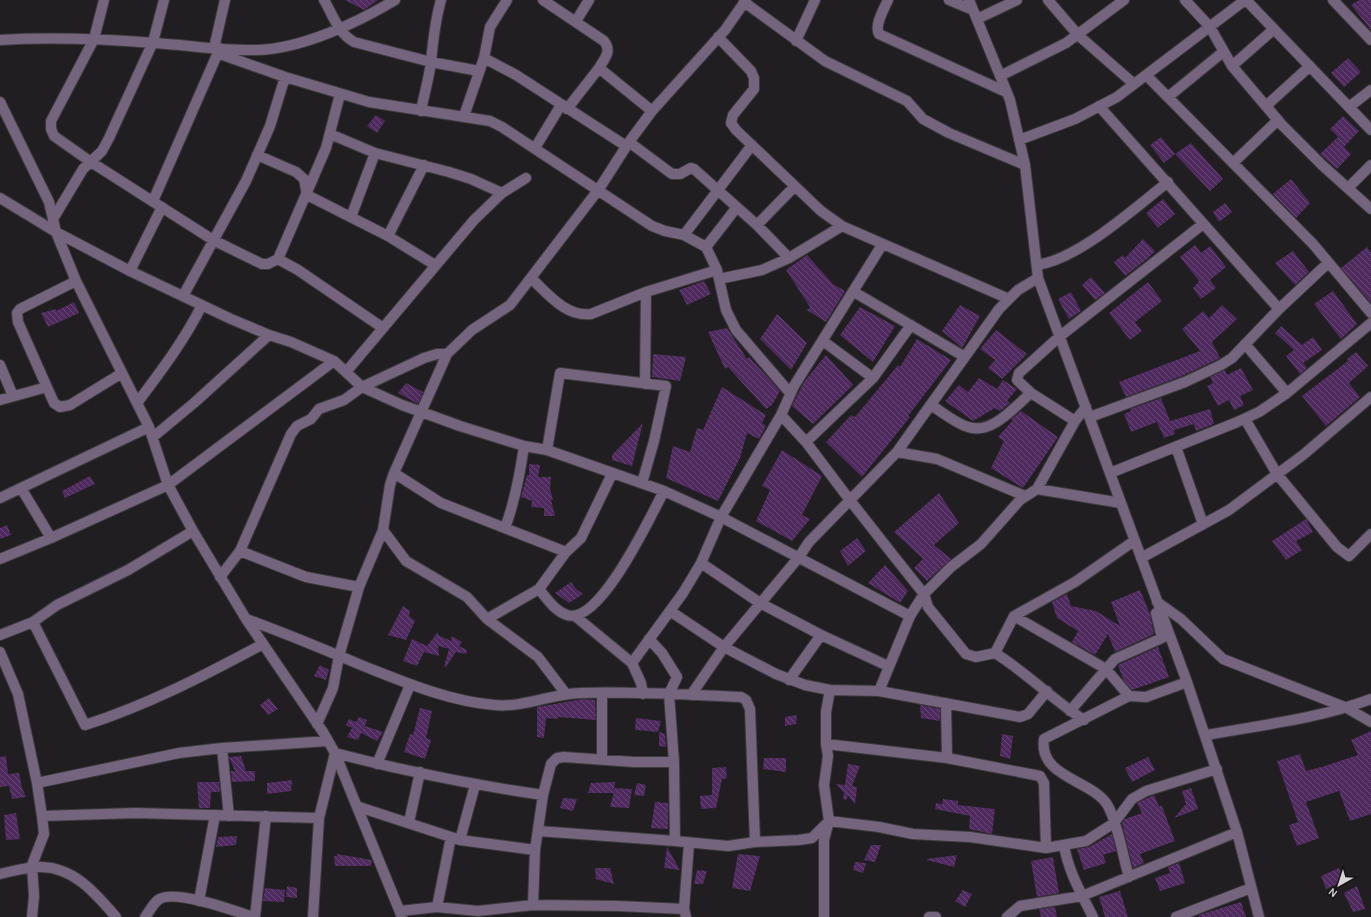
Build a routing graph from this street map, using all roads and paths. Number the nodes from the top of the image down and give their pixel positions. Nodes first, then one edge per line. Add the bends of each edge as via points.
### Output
1 (104, 0) edge
2 (164, 0) edge
3 (225, 0) edge
4 (324, 0) edge
5 (395, 0) edge
6 (441, 0) edge
7 (506, 0) edge
8 (543, 0) edge
9 (588, 0) edge
10 (815, 0) edge
11 (888, 0) edge
12 (949, 0) edge
13 (969, 0) edge
14 (1017, 0) edge
15 (1048, 0) edge
16 (1124, 0) edge
17 (1185, 0) edge
18 (1246, 0) edge
19 (1333, 0) edge
20 (745, 1) edge
21 (975, 15) junction
22 (576, 21) junction
23 (1210, 27) junction
24 (340, 29) junction
25 (1274, 29) junction
26 (1078, 35) junction
27 (718, 37) junction
28 (94, 39) junction
29 (0, 40) edge
30 (1371, 40) edge
31 (796, 41) junction
32 (153, 42) junction
33 (217, 49) junction
34 (1224, 52) junction
35 (484, 58) junction
36 (431, 62) junction
37 (1232, 66) junction
38 (1310, 66) junction
39 (599, 68) junction
40 (479, 71) junction
41 (1146, 75) junction
42 (1000, 76) junction
43 (285, 77) junction
44 (1134, 84) junction
45 (1371, 90) edge
46 (1006, 92) junction
47 (340, 94) junction
48 (1168, 97) junction
49 (0, 102) edge
50 (1099, 106) junction
51 (1266, 106) junction
52 (564, 107) junction
53 (1349, 107) junction
54 (421, 111) junction
55 (652, 111) junction
56 (464, 116) junction
57 (1278, 120) junction
58 (1371, 130) edge
59 (330, 134) junction
60 (1019, 140) junction
61 (628, 144) junction
62 (752, 145) junction
63 (535, 148) junction
64 (375, 153) junction
65 (257, 155) junction
66 (91, 162) junction
67 (1233, 163) junction
68 (424, 165) junction
69 (1025, 165) junction
70 (1371, 165) edge
71 (526, 178) dead end
72 (1168, 182) junction
73 (795, 186) junction
74 (1348, 188) junction
75 (599, 189) junction
76 (718, 190) junction
77 (502, 193) junction
78 (307, 195) junction
79 (0, 198) edge
80 (157, 204) junction
81 (737, 207) junction
82 (1371, 209) edge
83 (351, 218) junction
84 (53, 219) junction
85 (1203, 224) junction
86 (757, 226) junction
87 (842, 226) junction
88 (56, 232) junction
89 (684, 234) junction
90 (388, 236) junction
91 (213, 240) junction
92 (882, 245) junction
93 (706, 248) junction
94 (789, 258) junction
95 (278, 259) junction
96 (1328, 263) junction
97 (435, 265) junction
98 (1037, 265) junction
99 (130, 271) junction
100 (718, 274) junction
101 (532, 278) junction
102 (1038, 278) junction
103 (76, 281) junction
104 (646, 292) junction
105 (854, 292) junction
106 (183, 296) junction
107 (1009, 299) junction
108 (202, 305) junction
109 (1279, 309) junction
110 (1371, 313) edge
111 (1371, 324) edge
112 (911, 325) junction
113 (383, 328) junction
114 (269, 335) junction
115 (1060, 337) junction
116 (823, 341) junction
117 (1245, 344) junction
118 (447, 354) junction
119 (965, 357) junction
120 (334, 361) junction
121 (0, 366) edge
122 (346, 372) junction
123 (122, 373) junction
124 (873, 378) junction
125 (645, 384) junction
126 (47, 387) junction
127 (362, 387) junction
128 (790, 393) junction
129 (1031, 393) junction
130 (1287, 393) junction
131 (14, 396) junction
132 (0, 400) edge
133 (1370, 401) edge
134 (137, 403) junction
135 (930, 405) junction
136 (420, 412) junction
137 (1088, 412) junction
138 (781, 415) junction
139 (1245, 419) junction
140 (1075, 421) junction
141 (149, 427) junction
142 (153, 438) junction
143 (806, 442) junction
144 (524, 446) junction
145 (1176, 447) junction
146 (547, 450) junction
147 (897, 452) junction
148 (394, 473) junction
149 (1110, 473) junction
150 (612, 474) junction
151 (1277, 474) junction
152 (642, 483) junction
153 (168, 485) junction
154 (21, 488) junction
155 (1037, 489) junction
156 (664, 491) junction
157 (1025, 496) junction
158 (0, 498) edge
159 (849, 500) junction
160 (1120, 503) junction
161 (721, 517) junction
162 (1204, 524) junction
163 (505, 528) junction
164 (383, 530) junction
165 (193, 531) junction
166 (1371, 534) edge
167 (51, 538) junction
168 (1134, 541) junction
169 (240, 551) junction
170 (566, 552) junction
171 (799, 557) junction
172 (0, 558) edge
173 (1141, 558) junction
174 (702, 562) junction
175 (220, 576) junction
176 (1149, 580) junction
177 (359, 587) junction
178 (539, 589) junction
179 (924, 594) junction
180 (1157, 602) junction
181 (760, 603) junction
182 (670, 611) junction
183 (575, 616) junction
184 (910, 616) junction
185 (1014, 616) junction
186 (246, 619) junction
187 (487, 619) junction
188 (33, 622) junction
189 (0, 635) edge
190 (821, 635) junction
191 (649, 639) junction
192 (263, 644) junction
193 (724, 647) junction
194 (0, 652) edge
195 (995, 653) junction
196 (339, 656) junction
197 (632, 663) junction
198 (888, 666) junction
199 (1106, 669) junction
200 (789, 680) junction
201 (1188, 682) junction
202 (410, 685) junction
203 (830, 690) junction
204 (880, 691) junction
205 (1047, 691) junction
206 (602, 693) junction
207 (566, 694) junction
208 (643, 694) junction
209 (669, 694) junction
210 (691, 695) junction
211 (1129, 696) junction
212 (1371, 699) edge
213 (946, 703) junction
214 (1347, 708) junction
215 (1070, 711) junction
216 (1084, 720) junction
217 (1371, 722) edge
218 (317, 724) junction
219 (1206, 735) junction
220 (328, 741) junction
221 (826, 744) junction
222 (222, 748) junction
223 (335, 753) junction
224 (947, 758) junction
225 (602, 760) junction
226 (674, 762) junction
227 (377, 764) junction
228 (1217, 769) junction
229 (420, 772) junction
230 (37, 782) junction
231 (475, 785) junction
232 (544, 795) junction
233 (359, 807) junction
234 (215, 815) junction
235 (42, 816) junction
236 (229, 816) junction
237 (266, 816) junction
238 (319, 818) junction
239 (829, 821) junction
240 (409, 822) junction
241 (1114, 823) junction
242 (538, 831) junction
243 (1237, 832) junction
244 (455, 838) junction
245 (675, 842) junction
246 (755, 842) junction
247 (689, 843) junction
248 (1064, 845) junction
249 (1046, 848) junction
250 (535, 850) junction
251 (32, 867) junction
252 (0, 874) edge
253 (1128, 876) junction
254 (1251, 888) junction
255 (1082, 896) junction
256 (199, 901) junction
257 (533, 905) junction
258 (437, 907) junction
259 (227, 913) edge
260 (685, 913) edge
261 (401, 914) edge
262 (478, 914) edge
263 (32, 917) edge
264 (116, 917) edge
265 (145, 917) edge
266 (254, 917) edge
267 (313, 917) edge
268 (824, 917) edge
269 (929, 917) edge
270 (936, 917) edge
271 (1007, 917) edge
272 (1093, 917) edge
273 (1176, 917) edge
274 (1259, 917) edge

1 - 28 street
2 - 32 street
3 - 33 street
4 - 24 street
5 - 24 street
6 - 36 street via 432,42
7 - 35 street via 490,27
8 - 22 street
9 - 22 street
10 - 31 street
11 - 46 street via 878,24 878,34
12 - 21 street
13 - 21 street
14 - 21 street
15 - 26 street
16 - 26 street
17 - 23 street
18 - 23 street
18 - 25 street
19 - 30 street
20 - 27 street
20 - 31 street
21 - 42 street
22 - 39 street via 608,46 609,51
23 - 34 street
23 - 41 street
24 - 33 street via 295,44 257,50
24 - 36 street via 354,42
25 - 37 street
25 - 38 street
26 - 42 street
26 - 44 street
27 - 55 street
27 - 62 street via 751,71 754,78 754,89 733,115 731,123
28 - 29 street
28 - 32 street
28 - 66 street via 51,121 54,136
31 - 69 street via 825,61 907,101 923,119 949,133
32 - 33 street
32 - 66 street via 109,138 102,151
33 - 43 street
33 - 80 street
34 - 37 street
34 - 48 street
35 - 40 street
35 - 52 street via 516,75
36 - 40 street
36 - 54 street
37 - 51 street
38 - 51 street
38 - 53 street
39 - 52 street
39 - 55 street
40 - 56 street
41 - 44 street
41 - 48 street
42 - 46 street
43 - 47 street
43 - 65 street via 270,126
44 - 50 street
45 - 53 street
46 - 60 street
47 - 54 street
47 - 59 street
48 - 67 street
49 - 84 street via 49,202
50 - 60 street via 1075,119
50 - 72 street
51 - 57 street
52 - 61 street
52 - 63 street
53 - 58 street
54 - 56 street
55 - 61 street
56 - 63 street via 490,121
57 - 67 street
57 - 74 street
59 - 64 street
59 - 78 street
60 - 69 street
61 - 75 street
61 - 76 street via 672,174 680,174 692,168
62 - 73 street
62 - 76 street
63 - 75 street
64 - 68 street
64 - 83 street
65 - 78 street via 296,172 304,179
65 - 91 street via 246,181
66 - 80 street
66 - 84 street via 83,169
67 - 96 street via 1313,244
68 - 77 street via 471,179
68 - 90 street
69 - 98 street
70 - 74 street
71 - 77 street
72 - 85 street
72 - 98 street via 1081,248 1059,259
73 - 86 street
73 - 87 street via 821,211
74 - 82 street
75 - 89 street via 652,226
75 - 101 street
76 - 81 street
76 - 89 street
77 - 97 street via 474,220
78 - 83 street
78 - 95 street
79 - 88 street
80 - 91 street
80 - 99 street
81 - 86 street
81 - 93 street
83 - 90 street
84 - 88 street
85 - 109 street
85 - 115 street
86 - 94 street
87 - 92 street
87 - 94 street
88 - 99 street
88 - 103 street
89 - 93 street
90 - 97 street
91 - 95 street via 262,264
91 - 106 street
92 - 105 street
92 - 107 street
93 - 100 street
94 - 100 street via 762,270
95 - 113 street
96 - 109 street
96 - 110 street
97 - 113 street
98 - 102 street
99 - 106 street
100 - 104 street
100 - 128 street via 726,310 736,330
101 - 104 street via 562,306 573,313 583,315
101 - 118 street via 510,305 472,330
102 - 107 street via 1018,290
102 - 115 street
103 - 123 street
103 - 126 street via 20,309 17,313 18,322
104 - 125 street
105 - 112 street
105 - 116 street
106 - 108 street
107 - 119 street
108 - 114 street
108 - 134 street via 189,332
109 - 117 street
111 - 130 street
112 - 119 street
112 - 124 street
113 - 122 street
114 - 120 street
114 - 142 street
115 - 129 street via 1019,373 1017,380
115 - 137 street
116 - 124 street
116 - 128 street
117 - 130 street
117 - 137 street via 1232,358 1192,379
118 - 127 street via 424,358
118 - 136 street
119 - 135 street
120 - 122 street
120 - 153 street
121 - 131 street
122 - 127 street
123 - 126 street via 64,407 54,403
123 - 134 street
124 - 143 street
125 - 146 street via 560,373
125 - 152 street via 666,386
126 - 131 street
127 - 136 street
127 - 169 street via 344,400 319,410 312,419 297,426 291,434
128 - 138 street
129 - 135 street via 985,428 967,427
129 - 140 street
130 - 139 street
131 - 132 street
133 - 151 street
134 - 141 street
135 - 147 street
136 - 144 street
136 - 148 street
137 - 140 street
137 - 149 street
138 - 143 street
138 - 161 street
139 - 145 street
139 - 151 street
140 - 155 street
141 - 142 street
141 - 154 street
142 - 153 street
143 - 159 street
144 - 146 street
144 - 163 street via 516,496
145 - 149 street
145 - 162 street
146 - 150 street
147 - 157 street via 937,459
147 - 159 street
148 - 163 street via 441,503
148 - 164 street
149 - 160 street
150 - 152 street
150 - 170 street via 581,538
151 - 162 street via 1228,510
151 - 166 street via 1345,554 1349,556
152 - 156 street
153 - 165 street
153 - 167 street
154 - 158 street
154 - 167 street
155 - 157 street
155 - 160 street
156 - 161 street
156 - 183 street via 609,588 586,611
157 - 179 street via 1013,506 981,544 951,567
159 - 171 street via 813,537
159 - 179 street
160 - 168 street
161 - 171 street
161 - 174 street
162 - 173 street
163 - 170 street
164 - 177 street
164 - 187 street via 406,561 467,597
165 - 175 street
165 - 188 street via 128,570 57,606
167 - 172 street
168 - 173 street
168 - 185 street via 1075,582
169 - 175 street
169 - 177 street via 306,577
170 - 178 street
171 - 181 street
171 - 184 street
173 - 176 street
174 - 181 street
174 - 182 street
175 - 186 street
176 - 180 street
176 - 199 street via 1162,638 1115,659
177 - 196 street
178 - 183 street via 556,609 568,616
178 - 187 street
179 - 184 street
179 - 195 street via 928,607 966,654 976,657
180 - 201 street
180 - 214 street via 1181,619 1223,659
181 - 190 street
181 - 193 street
182 - 191 street
182 - 193 street
183 - 197 street
184 - 198 street
185 - 195 street
185 - 199 street
186 - 192 street
186 - 196 street
187 - 207 street via 538,657
188 - 189 street
188 - 192 street via 85,725 125,711 197,679
190 - 198 street
190 - 200 street
191 - 197 street
191 - 209 street via 662,653 677,677
192 - 218 street
193 - 200 street
193 - 210 street
194 - 230 street via 18,694
195 - 205 street
196 - 202 street
196 - 218 street via 333,688
197 - 208 street
198 - 204 street
199 - 211 street
199 - 215 street
200 - 203 street
201 - 211 street via 1146,697
201 - 219 street
202 - 207 street via 461,700 495,705 519,704
202 - 227 street
203 - 204 street
203 - 221 street via 826,712
204 - 213 street
205 - 213 street via 1028,714 1020,716
205 - 215 street
206 - 207 street
206 - 208 street
206 - 225 street
208 - 209 street
209 - 210 street
209 - 226 street
210 - 246 street via 741,698 749,704
211 - 216 street
212 - 214 street
213 - 224 street
214 - 217 street
214 - 219 street
215 - 216 street
216 - 241 street via 1044,739 1043,747 1046,756 1064,776 1099,795 1107,805
218 - 220 street
219 - 228 street
220 - 222 street
220 - 223 street
221 - 224 street
221 - 239 street via 828,756 824,785
222 - 230 street via 163,756
222 - 236 street
223 - 227 street
223 - 233 street
223 - 238 street
224 - 249 street via 1040,776 1044,783
225 - 226 street
225 - 232 street via 557,758 551,764
226 - 245 street
227 - 229 street
228 - 241 street via 1146,791 1132,799
228 - 243 street
229 - 231 street
229 - 240 street
230 - 235 street
231 - 232 street
231 - 244 street
232 - 242 street
233 - 240 street
233 - 261 street
234 - 235 street via 104,813
234 - 236 street
234 - 256 street
235 - 251 street via 44,834
236 - 237 street
237 - 238 street
237 - 266 street
238 - 267 street
239 - 246 street via 812,838
239 - 249 street via 913,834 970,837
239 - 268 street via 824,840
240 - 244 street
241 - 248 street via 1086,841
241 - 253 street
242 - 245 street
242 - 250 street
243 - 253 street
243 - 254 street
244 - 250 street
244 - 258 street
245 - 247 street
246 - 247 street via 728,846
247 - 260 street
248 - 249 street
248 - 255 street via 1067,862
250 - 257 street
251 - 252 street
251 - 263 street
251 - 264 street via 55,868 67,872 82,882
253 - 255 street
254 - 273 street
254 - 274 street
255 - 271 street via 1020,906
255 - 272 street
256 - 259 street
256 - 265 street via 169,895 159,899
257 - 260 street via 618,906
257 - 262 street
258 - 261 street
258 - 262 street
259 - 266 street
269 - 270 street

